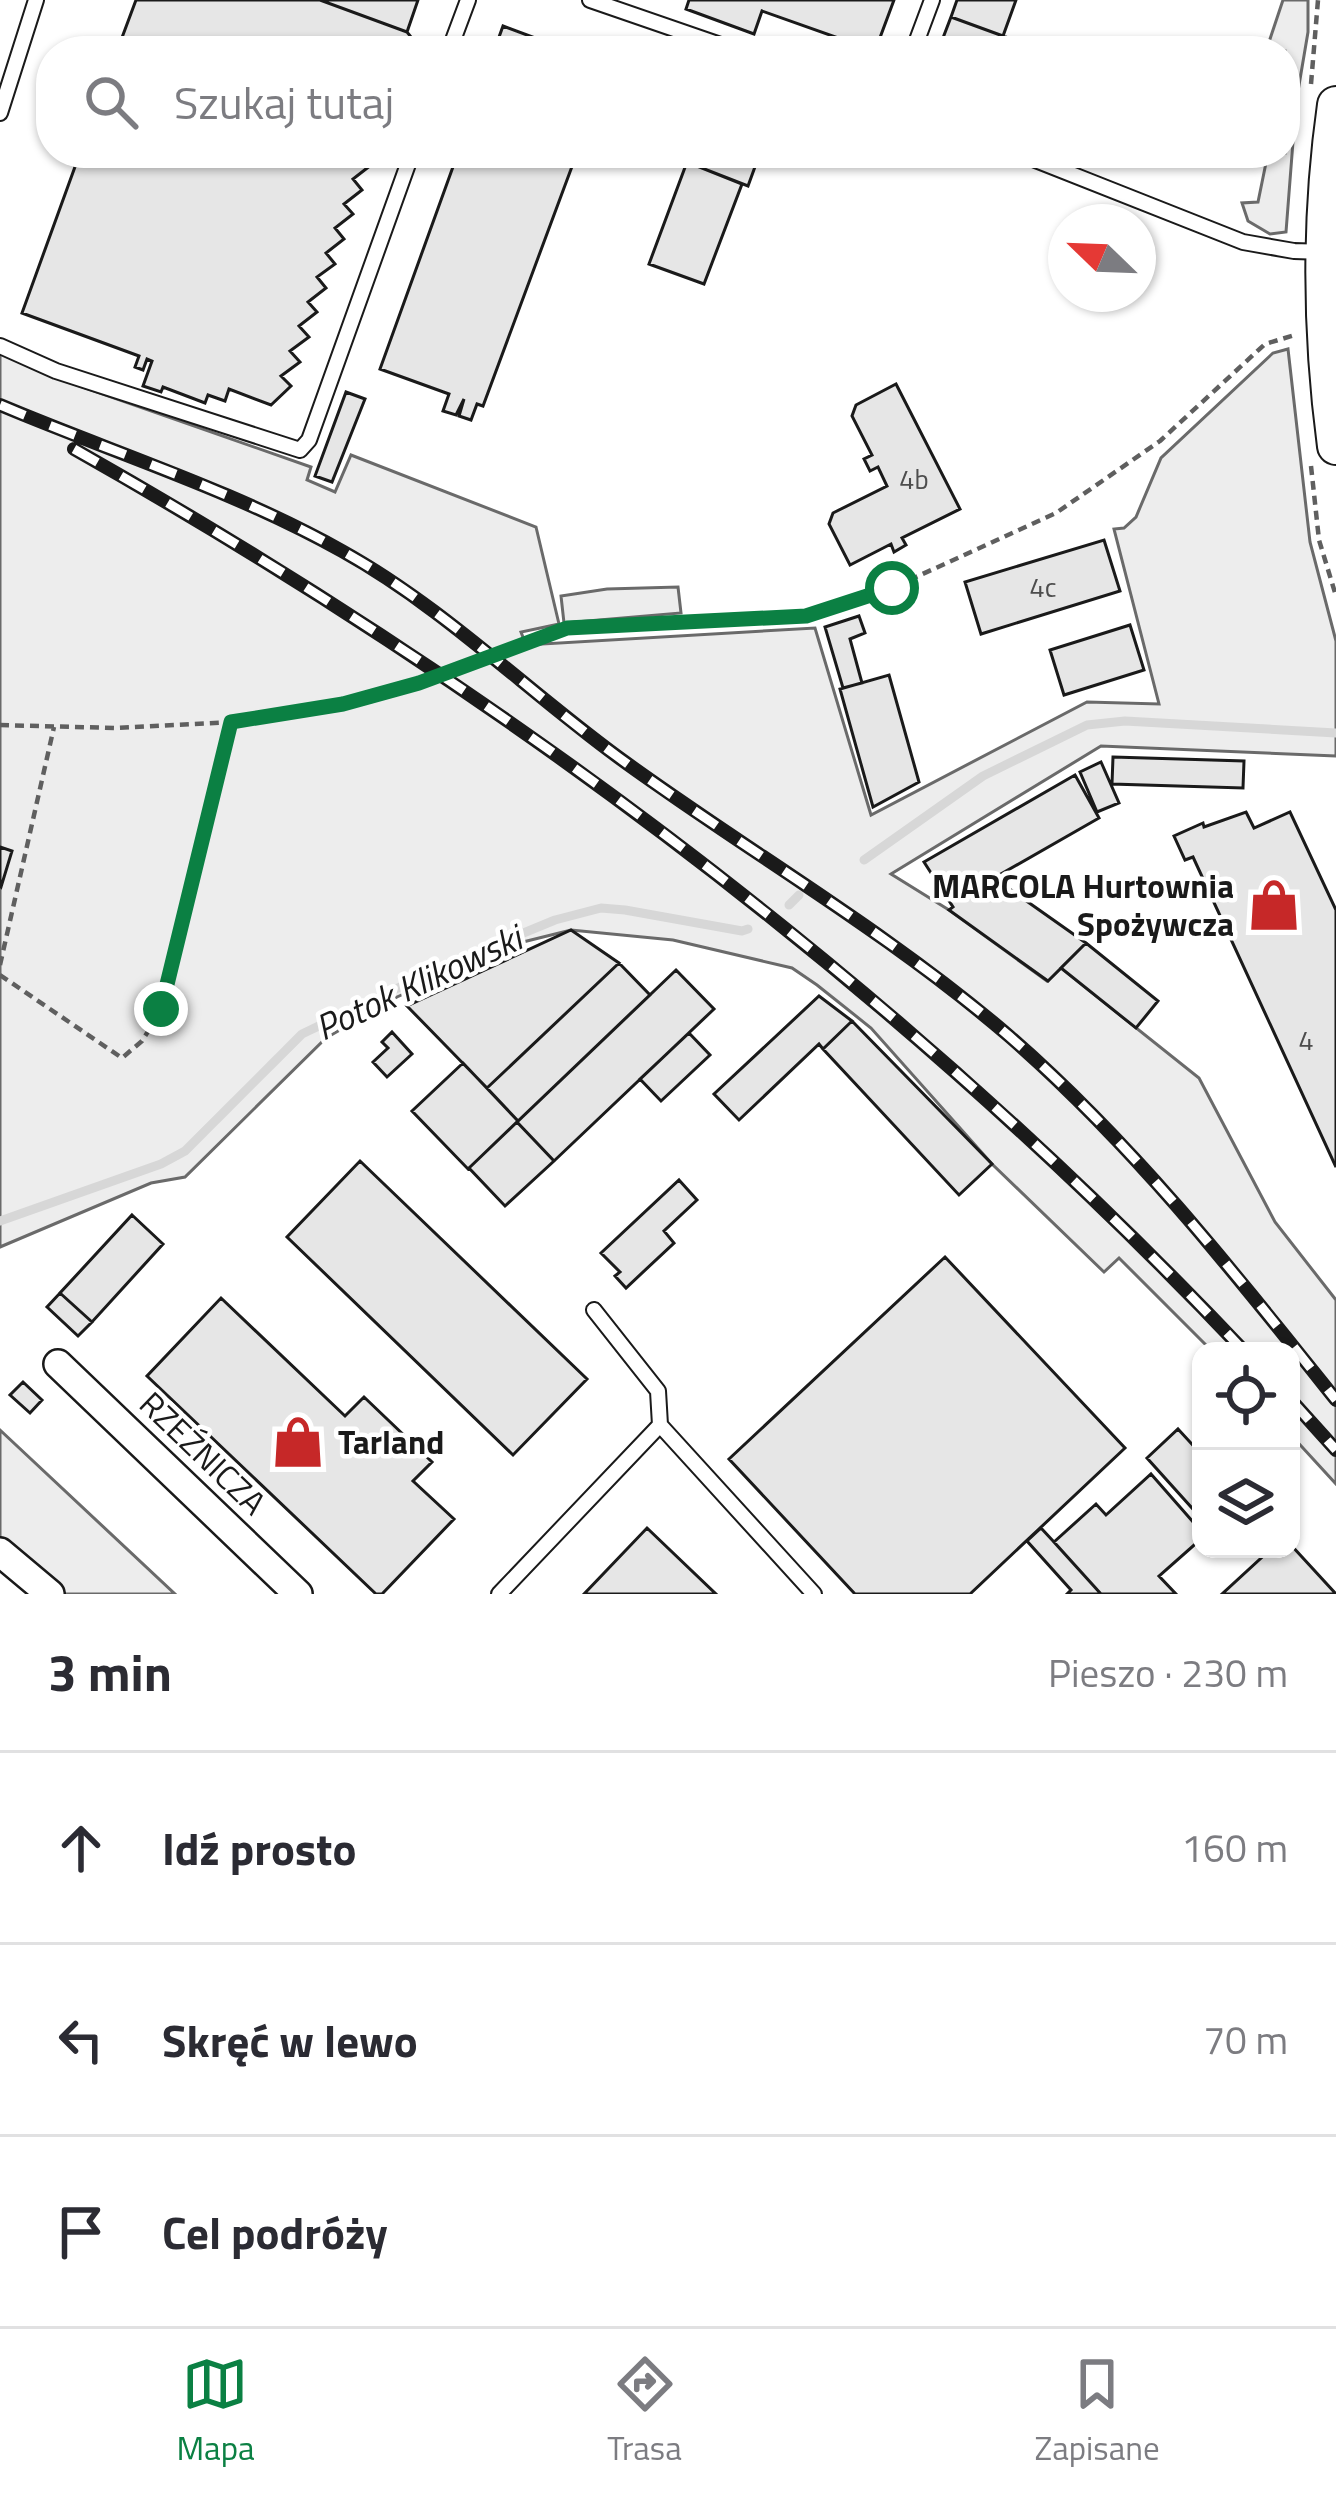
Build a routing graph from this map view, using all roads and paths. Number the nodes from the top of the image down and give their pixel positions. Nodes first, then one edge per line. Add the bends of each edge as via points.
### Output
1 (36, 0) edge
2 (468, 0) edge
3 (590, 0) edge
4 (932, 0) edge
5 (455, 36) edge
6 (694, 36) edge
7 (919, 36) edge
8 (1336, 105) edge
9 (0, 113) edge
10 (407, 168) edge
11 (1056, 168) edge
12 (1324, 252) junction
13 (1325, 329) junction
14 (0, 346) edge
15 (1336, 446) edge
16 (231, 722) junction
17 (0, 725) edge
18 (54, 727) junction
19 (0, 965) edge
20 (0, 975) edge
21 (594, 1310) dead end
22 (58, 1364) dead end
23 (660, 1425) junction
24 (0, 1552) edge
25 (50, 1594) edge
26 (298, 1594) edge
27 (499, 1594) edge
28 (814, 1594) edge

1 - 9 lane
2 - 5 lane
3 - 6 lane
4 - 7 lane
8 - 12 main road
10 - 14 lane via 300,450
11 - 12 lane via 1243,242
12 - 13 main road
13 - 15 main road
13 - 16 path via 1265,344 1160,441 1056,513 892,588 806,616 567,628 406,687
16 - 18 path
16 - 20 path via 161,1009 142,1041 122,1058
17 - 18 path
18 - 19 path
21 - 23 lane via 658,1391
22 - 26 street, RZEŹNICZA
23 - 27 lane
23 - 28 lane
24 - 25 street

